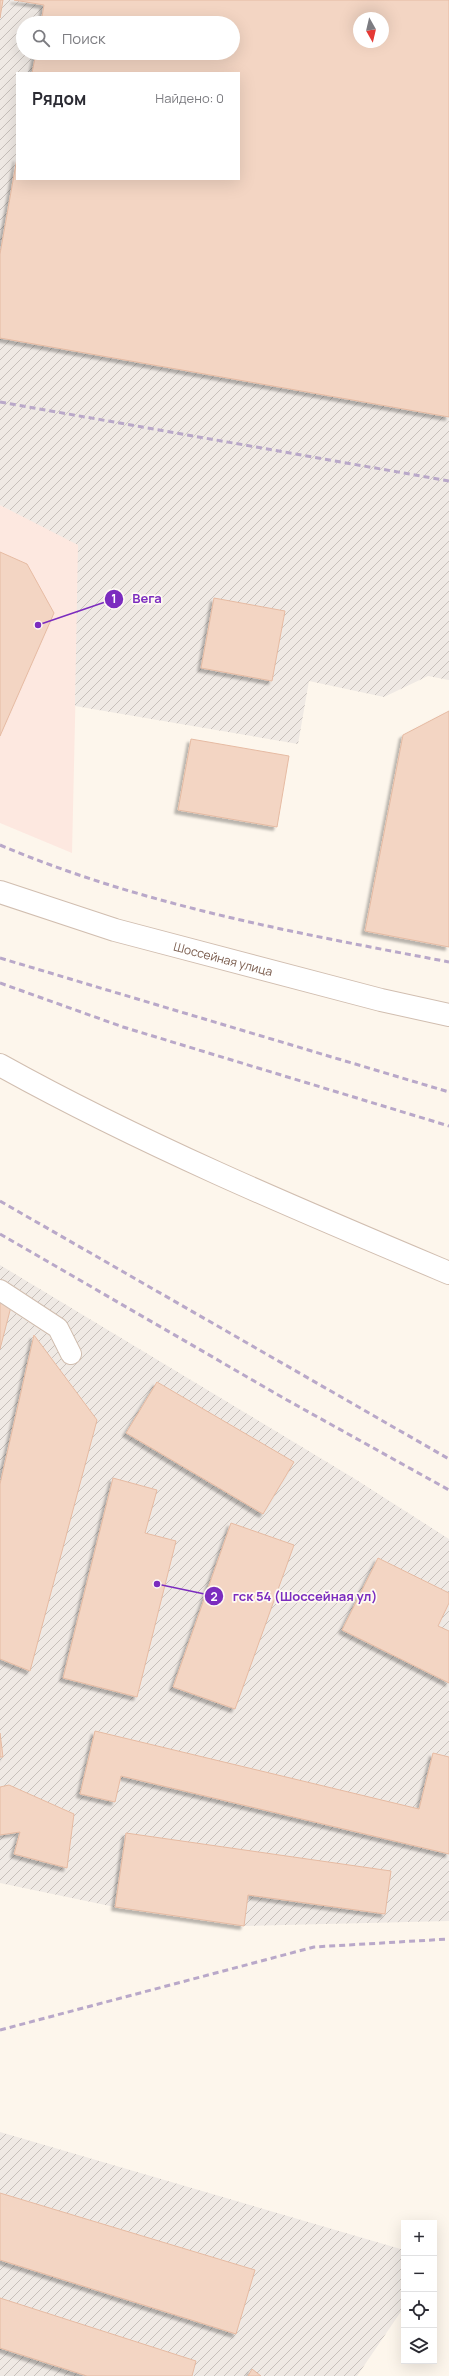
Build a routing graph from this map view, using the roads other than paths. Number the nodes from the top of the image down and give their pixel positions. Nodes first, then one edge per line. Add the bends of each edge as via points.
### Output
1 (0, 892) edge
2 (449, 1015) edge
3 (0, 1065) edge
4 (449, 1273) edge
5 (0, 1290) edge
6 (71, 1354) dead end

1 - 2 street, Шоссейная улица via 115,930 381,1000
3 - 4 street via 68,1103 158,1146 280,1202
5 - 6 lane via 58,1328

